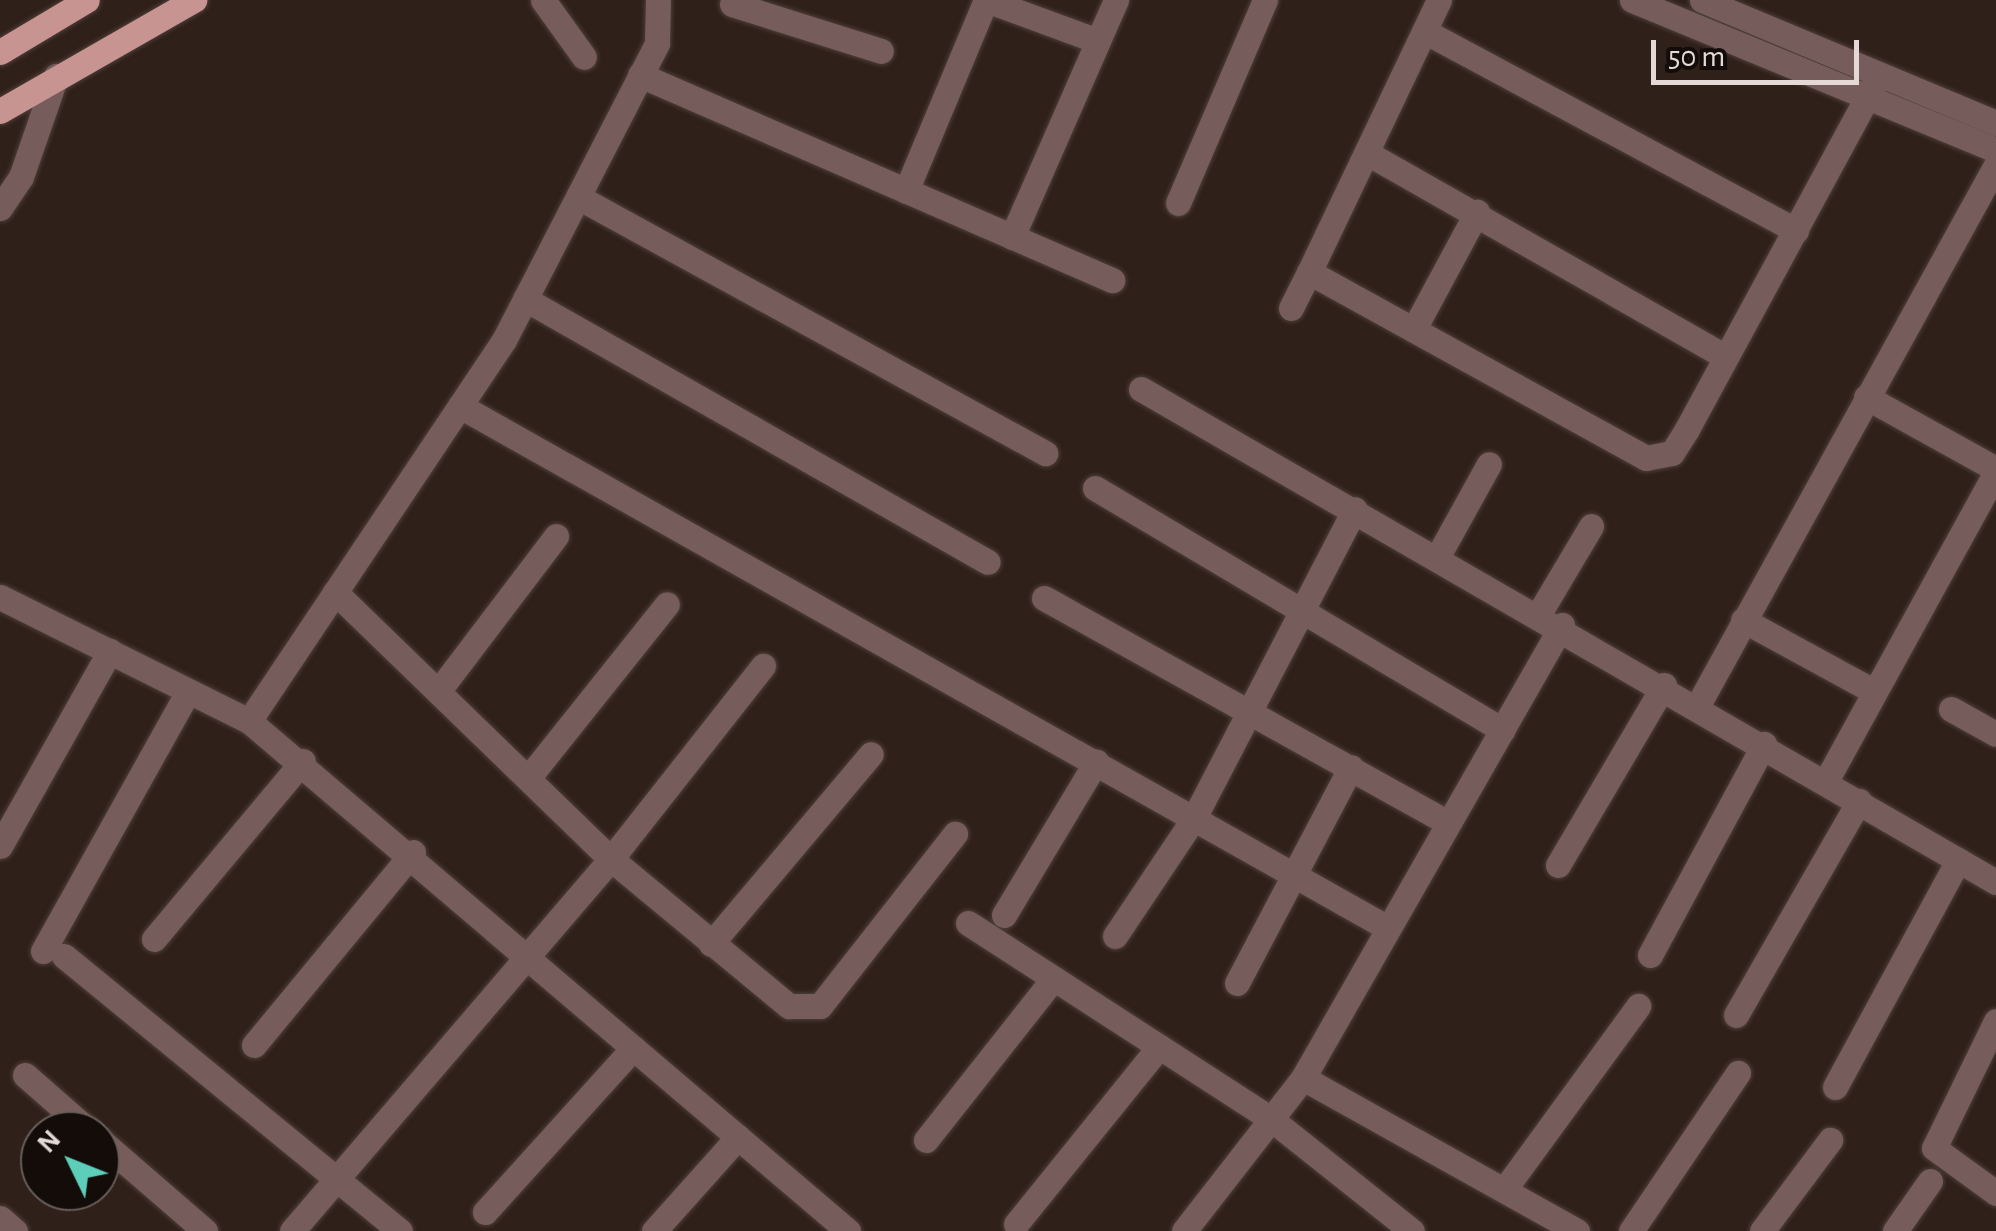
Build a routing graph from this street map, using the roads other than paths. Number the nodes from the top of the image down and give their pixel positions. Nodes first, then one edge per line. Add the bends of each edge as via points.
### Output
1 (86, 0) edge
2 (194, 0) edge
3 (543, 0) edge
4 (658, 0) edge
5 (986, 0) edge
6 (1116, 0) edge
7 (1265, 0) edge
8 (1439, 0) edge
9 (1632, 0) edge
10 (1702, 0) edge
11 (732, 4) dead end
12 (783, 9) edge
13 (1426, 32) junction
14 (1098, 41) junction
15 (0, 52) edge
16 (882, 52) dead end
17 (584, 57) dead end
18 (640, 75) junction
19 (56, 76) junction
20 (1874, 85) junction
21 (0, 111) edge
22 (1996, 122) edge
23 (1996, 150) edge
24 (1367, 153) junction
25 (1996, 165) edge
26 (906, 191) junction
27 (578, 197) junction
28 (1178, 203) dead end
29 (0, 208) edge
30 (1477, 212) junction
31 (1796, 230) junction
32 (1012, 237) junction
33 (1308, 272) junction
34 (1112, 280) dead end
35 (524, 300) junction
36 (1291, 308) dead end
37 (1416, 327) junction
38 (1724, 356) junction
39 (1141, 389) dead end
40 (1866, 397) junction
41 (460, 406) junction
42 (1045, 454) dead end
43 (1489, 464) dead end
44 (1996, 470) edge
45 (1095, 488) dead end
46 (1355, 509) junction
47 (1590, 526) dead end
48 (556, 536) dead end
49 (1438, 556) junction
50 (988, 562) dead end
51 (335, 592) junction
52 (1044, 598) dead end
53 (667, 604) dead end
54 (4, 608) edge
55 (1300, 610) junction
56 (1551, 618) junction
57 (1744, 620) junction
58 (110, 651) junction
59 (763, 666) dead end
60 (1664, 685) junction
61 (440, 689) junction
62 (188, 692) junction
63 (1874, 692) junction
64 (1698, 705) junction
65 (1250, 708) junction
66 (1951, 709) dead end
67 (249, 721) junction
68 (1502, 730) junction
69 (1996, 734) edge
70 (1764, 744) junction
71 (871, 754) dead end
72 (303, 762) junction
73 (1096, 762) junction
74 (1351, 767) junction
75 (530, 778) junction
76 (1826, 781) junction
77 (1859, 801) junction
78 (1194, 818) junction
79 (1448, 824) junction
80 (955, 834) dead end
81 (0, 846) edge
82 (414, 852) junction
83 (612, 859) junction
84 (1958, 860) junction
85 (1558, 865) dead end
86 (1297, 876) junction
87 (1996, 882) edge
88 (1004, 915) dead end
89 (968, 923) dead end
90 (1388, 928) junction
91 (1115, 936) dead end
92 (154, 939) dead end
93 (711, 944) junction
94 (1650, 955) dead end
95 (527, 958) junction
96 (1054, 978) junction
97 (1238, 984) dead end
98 (1638, 1006) dead end
99 (1736, 1015) dead end
100 (1996, 1021) edge
101 (254, 1045) dead end
102 (1159, 1046) junction
103 (633, 1048) junction
104 (1738, 1073) dead end
105 (25, 1075) dead end
106 (1303, 1078) junction
107 (1835, 1087) dead end
108 (67, 1111) edge
109 (1271, 1119) junction
110 (738, 1137) junction
111 (926, 1140) dead end
112 (1830, 1140) dead end
113 (120, 1157) edge
114 (336, 1179) junction
115 (1930, 1181) dead end
116 (1504, 1190) junction
117 (1996, 1192) edge
118 (485, 1212) dead end
119 (0, 1218) edge
120 (1016, 1224) dead end
121 (1199, 1226) edge
122 (839, 1228) edge
123 (16, 1231) edge
124 (205, 1231) edge
125 (292, 1231) edge
126 (400, 1231) edge
127 (654, 1231) edge
128 (1412, 1231) edge
129 (1577, 1231) edge
130 (1631, 1231) edge
131 (1762, 1231) edge
132 (1895, 1231) edge

1 - 15 main road
2 - 19 main road
3 - 17 street
4 - 18 street via 657,43
5 - 14 street
5 - 26 street
6 - 14 street
7 - 28 street
8 - 13 street
9 - 20 street
10 - 20 street
11 - 12 street
12 - 16 street
13 - 24 street
13 - 31 street
14 - 32 street
18 - 26 street
18 - 27 street
19 - 21 main road
19 - 29 street via 21,177
20 - 22 street
20 - 23 street
20 - 31 street
24 - 30 street
24 - 33 street
25 - 40 street
26 - 32 street
27 - 35 street
27 - 42 street
30 - 37 street
30 - 38 street
31 - 38 street
32 - 34 street
33 - 36 street
33 - 37 street
35 - 41 street
35 - 50 street
37 - 38 street via 1660,460 1688,429
39 - 46 street
40 - 44 street
40 - 57 street
41 - 51 street
41 - 73 street
43 - 49 street
44 - 63 street
45 - 55 street
46 - 49 street
46 - 55 street
47 - 56 street
48 - 61 street
49 - 56 street
51 - 61 street
51 - 67 street
52 - 65 street
53 - 75 street
54 - 58 street
55 - 65 street
55 - 68 street
56 - 60 street
56 - 68 street
57 - 63 street
57 - 64 street
58 - 62 street
58 - 81 street
59 - 83 street
60 - 64 street
60 - 85 street
61 - 75 street
62 - 67 street
62 - 114 street via 53,954
63 - 76 street
64 - 70 street
65 - 74 street
65 - 78 street
66 - 69 street
67 - 72 street
68 - 79 street
70 - 76 street
70 - 94 street
71 - 93 street
72 - 82 street
72 - 92 street
73 - 78 street
73 - 88 street
74 - 79 street
74 - 86 street
75 - 83 street
76 - 77 street
77 - 84 street
77 - 99 street
78 - 86 street
78 - 91 street
79 - 90 street
80 - 93 street via 820,1006 789,1006
82 - 95 street
82 - 101 street
83 - 93 street
83 - 95 street
84 - 87 street
84 - 107 street
86 - 90 street
86 - 97 street
89 - 96 street
90 - 106 street
95 - 103 street
95 - 114 street
96 - 102 street
96 - 111 street
98 - 116 street
100 - 117 street via 1934,1148
102 - 109 street
102 - 120 street
103 - 110 street
103 - 118 street
104 - 130 street
105 - 108 street
106 - 109 street
106 - 116 street
109 - 121 street
109 - 128 street
110 - 122 street
110 - 127 street
112 - 131 street
113 - 124 street
114 - 125 street
114 - 126 street
115 - 132 street
116 - 129 street
119 - 123 street

